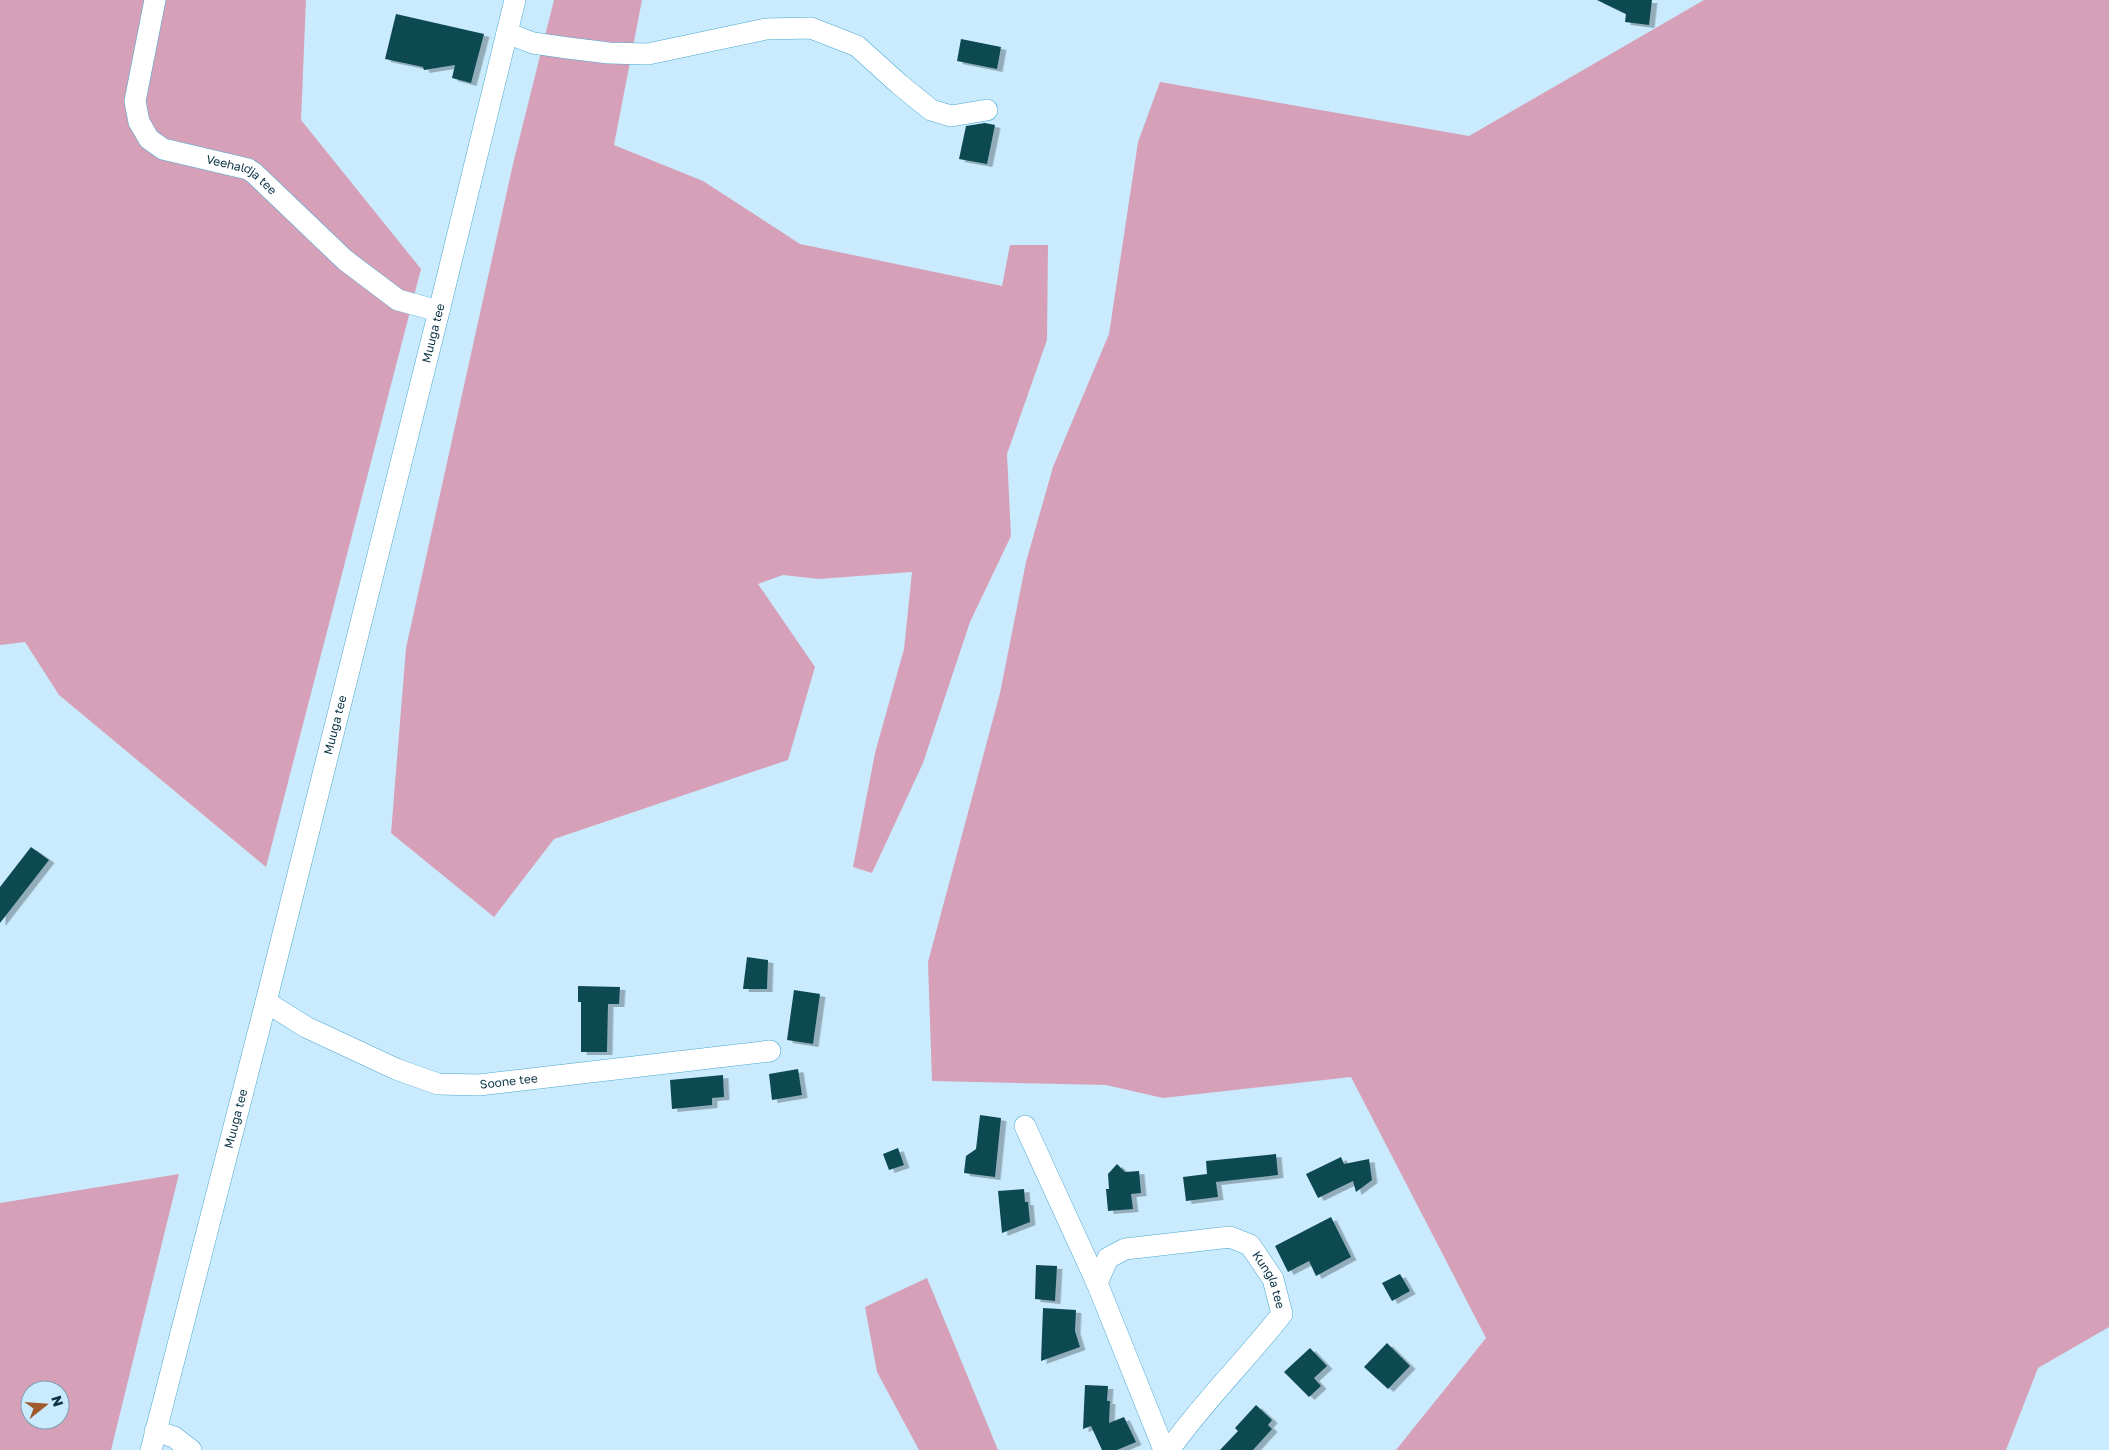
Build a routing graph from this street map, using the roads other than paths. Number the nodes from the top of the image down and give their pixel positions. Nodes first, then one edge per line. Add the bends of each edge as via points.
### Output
1 (155, 0) edge
2 (515, 0) edge
3 (507, 33) junction
4 (987, 110) dead end
5 (439, 312) junction
6 (266, 1002) junction
7 (770, 1051) dead end
8 (1025, 1126) dead end
9 (1097, 1282) junction
10 (153, 1440) edge
11 (191, 1450) edge
12 (1164, 1450) edge
13 (1169, 1450) edge

1 - 5 street, Veehaldja tee via 135,101 139,122 149,139 163,149 248,169 345,260 398,300
2 - 3 street, Muuga tee
3 - 4 street via 533,43 609,54 648,54 766,29 811,28 857,46 931,110 951,116
3 - 5 street, Muuga tee
5 - 6 street, Muuga tee
6 - 7 street, Soone tee via 306,1027 396,1069 438,1084 479,1085
6 - 10 street, Muuga tee
8 - 9 street
9 - 12 street
9 - 13 street, Kungla tee via 1108,1258 1125,1249 1230,1237 1250,1245 1272,1279 1282,1314
10 - 11 street via 174,1437

